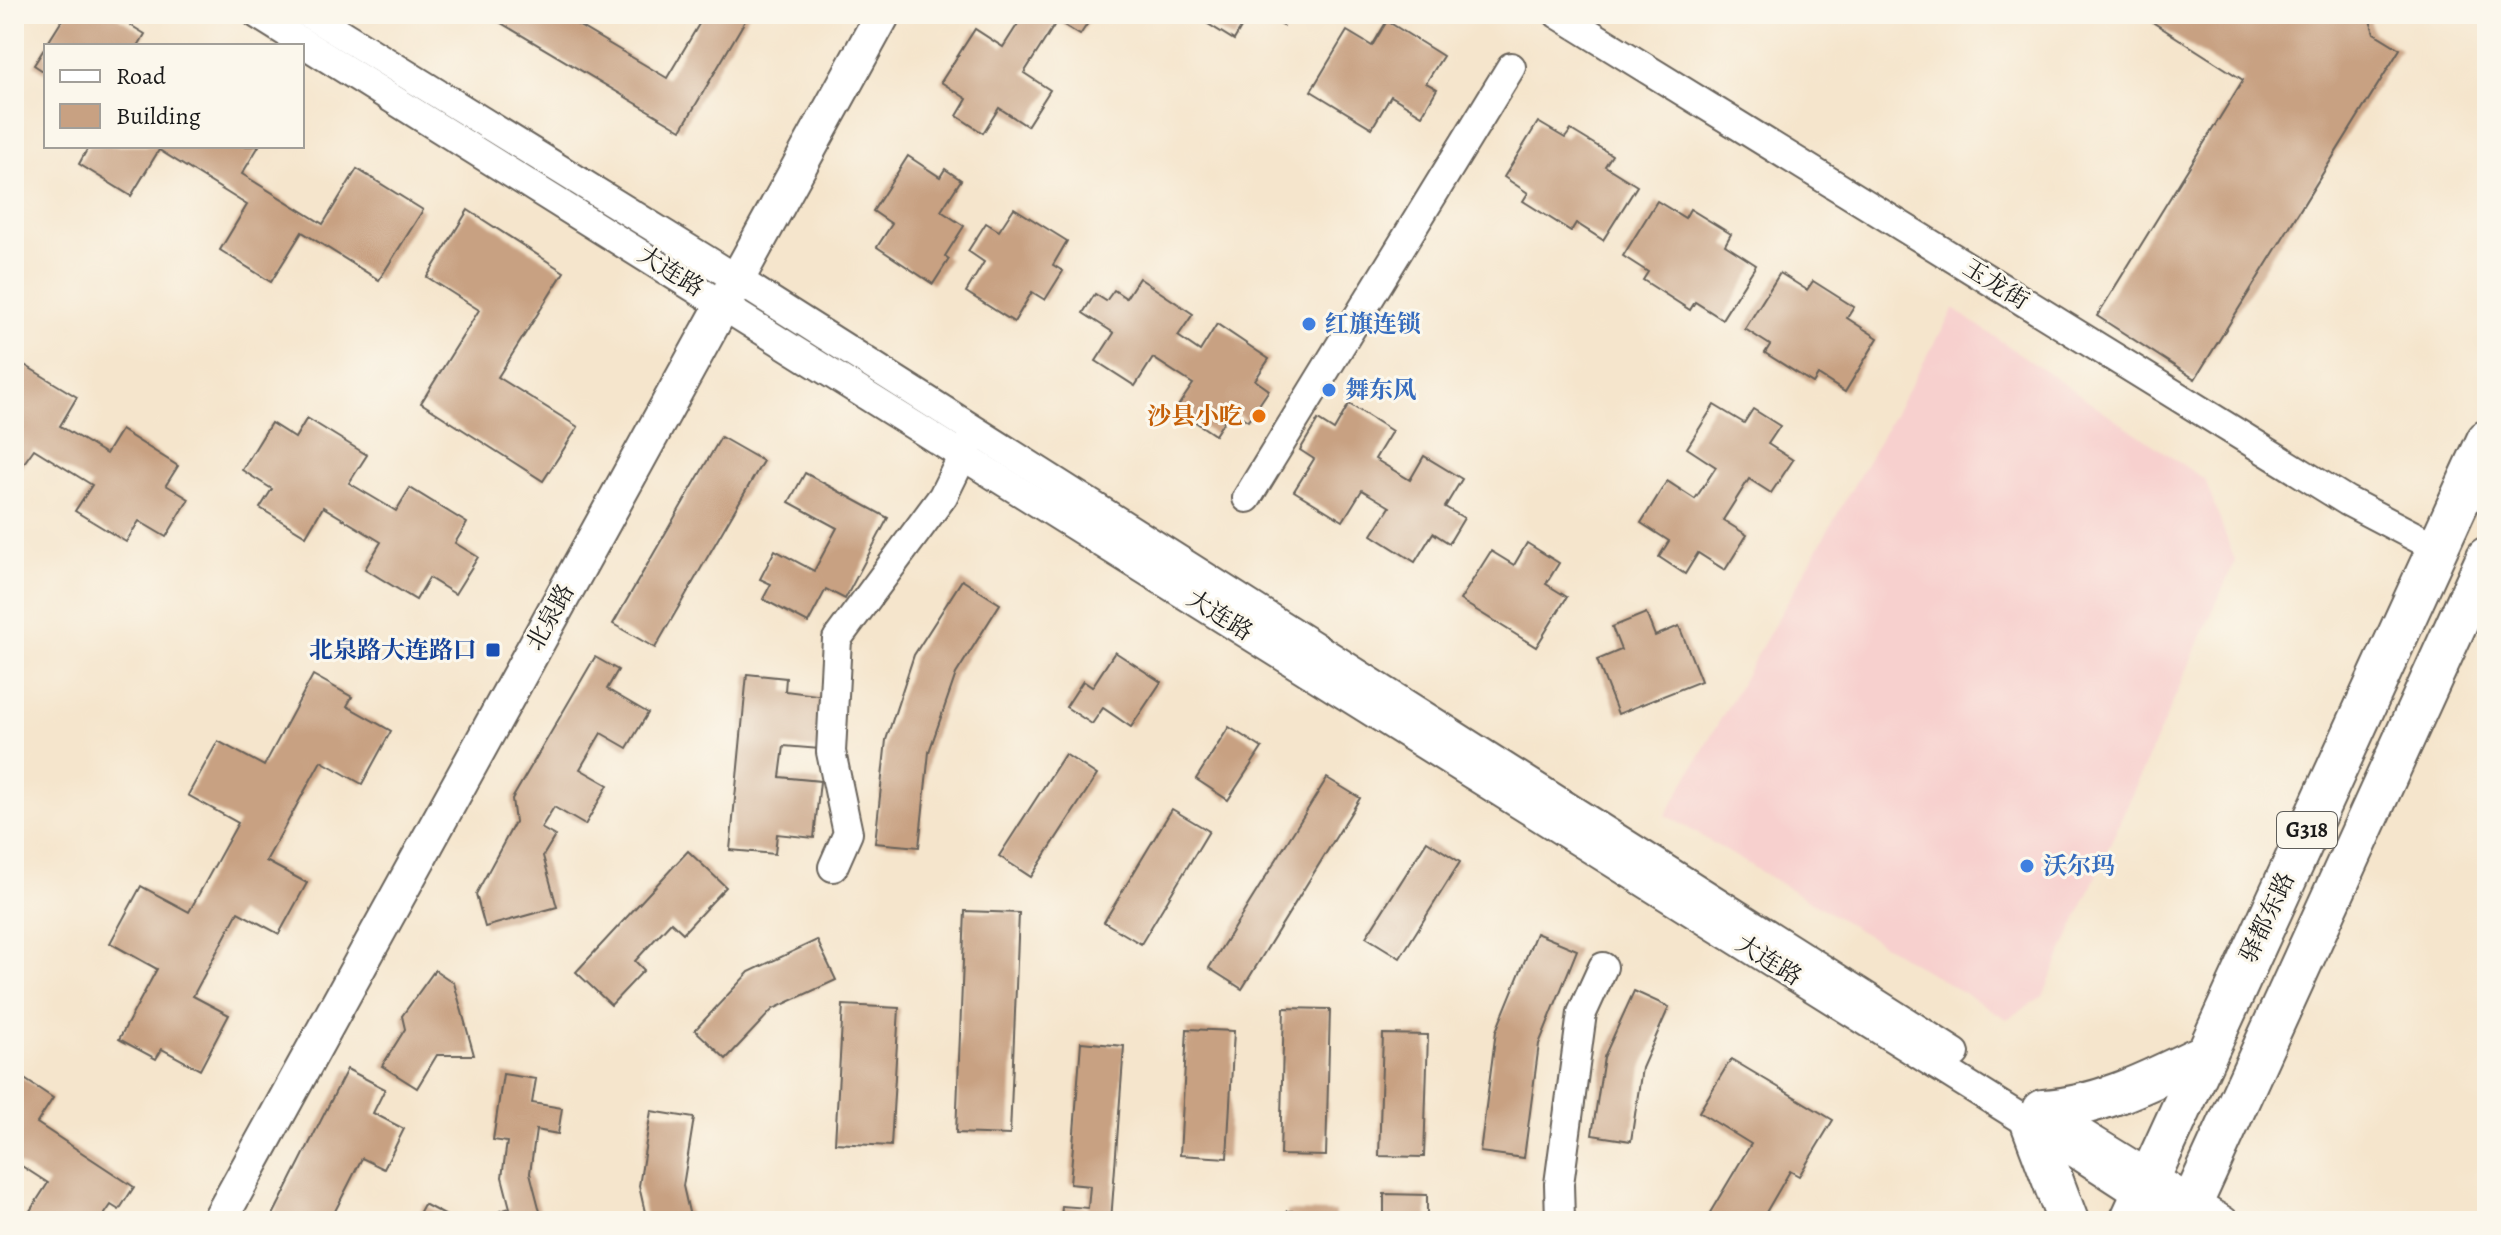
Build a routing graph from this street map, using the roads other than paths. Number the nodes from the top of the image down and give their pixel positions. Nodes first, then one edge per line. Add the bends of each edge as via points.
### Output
1 (257, 14) edge
2 (309, 14) edge
3 (857, 14) edge
4 (883, 14) edge
5 (1558, 14) edge
6 (1511, 67) dead end
7 (719, 285) junction
8 (2487, 440) edge
9 (969, 442) junction
10 (1247, 498) dead end
11 (2437, 548) junction
12 (2487, 557) edge
13 (833, 867) dead end
14 (1603, 967) dead end
15 (2203, 1055) junction
16 (2038, 1117) junction
17 (2140, 1198) edge
18 (2195, 1216) edge
19 (195, 1221) edge
20 (219, 1221) edge
21 (1560, 1221) edge
22 (2068, 1221) edge

1 - 7 street, 大连路
2 - 7 street, 大连路
3 - 7 main road, 北泉路
4 - 7 main road, 北泉路
5 - 11 street, 玉龙街 via 2347,501
6 - 10 street
7 - 9 street, 大连路
7 - 19 main road, 北泉路
7 - 20 main road, 北泉路
8 - 11 highway, 驿都东路 / G318
9 - 13 street via 943,496 837,639 831,752 848,833
9 - 16 street, 大连路
11 - 15 highway, 驿都东路 / G318
12 - 18 highway, 驿都东路 / G318
14 - 21 street via 1582,1013 1559,1184
15 - 16 highway via 2148,1082
15 - 17 highway, 驿都东路 / G318
16 - 17 street, 大连路
16 - 22 highway
17 - 18 street, 大连路

